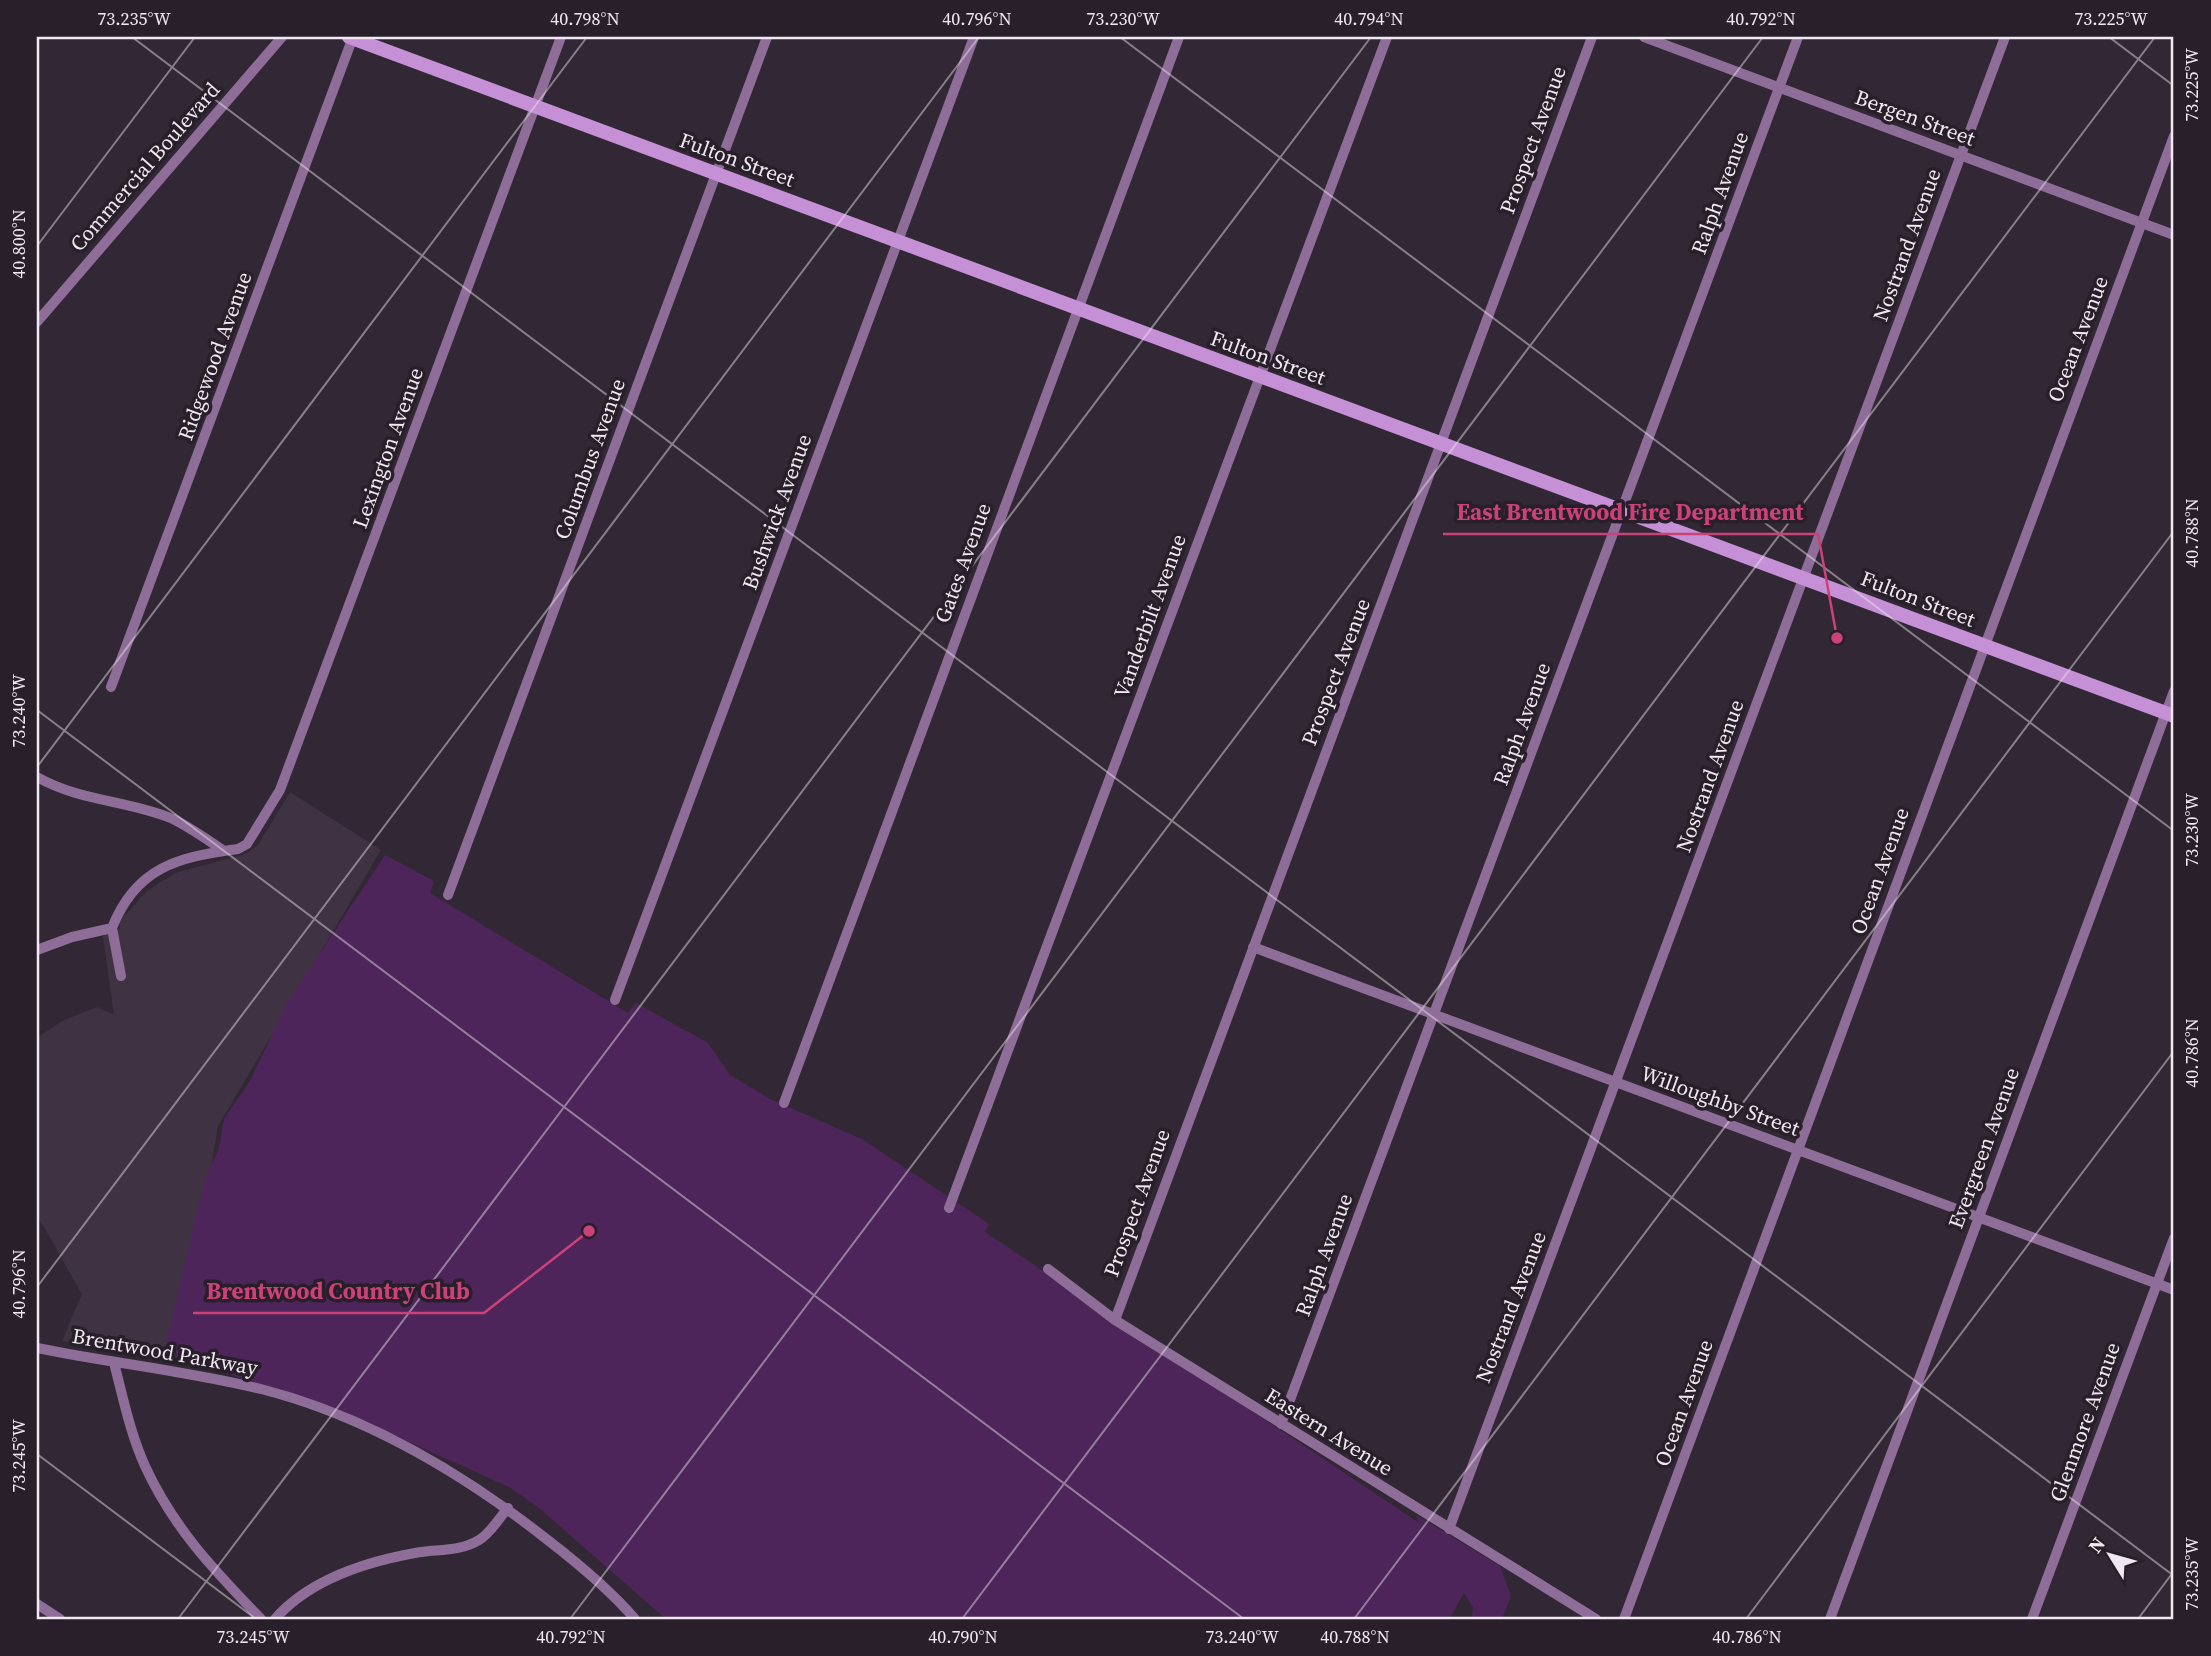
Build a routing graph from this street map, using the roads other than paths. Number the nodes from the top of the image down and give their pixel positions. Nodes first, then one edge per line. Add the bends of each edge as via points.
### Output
1 (282, 37) edge
2 (351, 37) edge
3 (561, 37) edge
4 (767, 37) edge
5 (974, 37) edge
6 (1179, 37) edge
7 (1387, 37) edge
8 (1592, 37) edge
9 (1644, 37) edge
10 (1798, 37) edge
11 (2005, 37) edge
12 (1779, 88) junction
13 (535, 107) junction
14 (2174, 136) edge
15 (1961, 156) junction
16 (715, 174) junction
17 (2142, 223) junction
18 (2174, 235) edge
19 (898, 242) junction
20 (1077, 310) junction
21 (37, 322) edge
22 (1259, 377) junction
23 (1441, 445) junction
24 (1622, 512) junction
25 (1804, 579) junction
26 (1983, 646) junction
27 (111, 687) dead end
28 (2174, 691) edge
29 (2170, 715) edge
30 (37, 777) edge
31 (225, 851) junction
32 (448, 895) dead end
33 (112, 928) junction
34 (1253, 947) junction
35 (37, 950) edge
36 (121, 976) dead end
37 (615, 1000) dead end
38 (1434, 1015) junction
39 (1616, 1083) junction
40 (784, 1103) dead end
41 (1798, 1150) junction
42 (949, 1208) dead end
43 (1979, 1218) junction
44 (2174, 1238) edge
45 (1048, 1269) dead end
46 (2157, 1284) junction
47 (2174, 1290) edge
48 (1115, 1320) junction
49 (37, 1349) edge
50 (114, 1363) junction
51 (1282, 1424) junction
52 (508, 1508) junction
53 (1449, 1529) junction
54 (37, 1604) edge
55 (60, 1619) edge
56 (261, 1619) edge
57 (275, 1619) edge
58 (635, 1619) edge
59 (1596, 1619) edge
60 (1624, 1619) edge
61 (1830, 1619) edge
62 (2032, 1619) edge

1 - 21 street, Commercial Boulevard
2 - 13 street, Fulton Street
2 - 27 street, Ridgewood Avenue
3 - 13 street, Lexington Avenue
4 - 16 street, Columbus Avenue
5 - 19 street, Bushwick Avenue
6 - 20 street, Gates Avenue
7 - 22 street, Vanderbilt Avenue
8 - 23 street, Prospect Avenue
9 - 12 street, Bergen Street
10 - 12 street, Ralph Avenue
11 - 15 street, Nostrand Avenue
12 - 15 street, Bergen Street
12 - 24 street, Ralph Avenue
13 - 16 street, Fulton Street
13 - 31 street, Lexington Avenue via 280,790 247,844
14 - 17 street, Ocean Avenue
15 - 17 street, Bergen Street
15 - 25 street, Nostrand Avenue
16 - 19 street, Fulton Street
16 - 32 street, Columbus Avenue
17 - 18 street, Bergen Street
17 - 26 street, Ocean Avenue
19 - 20 street, Fulton Street
19 - 37 street, Bushwick Avenue
20 - 22 street, Fulton Street
20 - 40 street, Gates Avenue
22 - 23 street, Fulton Street
22 - 42 street, Vanderbilt Avenue
23 - 24 street, Fulton Street
23 - 34 street, Prospect Avenue
24 - 25 street, Fulton Street
24 - 38 street, Ralph Avenue
25 - 26 street, Fulton Street
25 - 39 street, Nostrand Avenue
26 - 29 street, Fulton Street
26 - 41 street, Ocean Avenue
28 - 29 street, Evergreen Avenue
29 - 43 street, Evergreen Avenue
30 - 31 street via 75,795 172,819
31 - 33 street, Lexington Avenue via 169,863 152,873 127,898
33 - 35 street
33 - 36 street
34 - 38 street, Willoughby Street
34 - 48 street, Prospect Avenue
38 - 39 street, Willoughby Street
38 - 51 street, Ralph Avenue
39 - 41 street, Willoughby Street
39 - 53 street, Nostrand Avenue
41 - 43 street, Willoughby Street
41 - 60 street, Ocean Avenue
43 - 46 street, Willoughby Street
43 - 61 street, Evergreen Avenue
44 - 46 street, Glenmore Avenue
45 - 48 street, Eastern Avenue
46 - 47 street, Willoughby Street
46 - 62 street, Glenmore Avenue
48 - 51 street, Eastern Avenue
49 - 50 street, Brentwood Parkway
50 - 52 street, Brentwood Parkway via 187,1372 304,1402 402,1443
50 - 56 street via 132,1431 163,1501 208,1565
51 - 53 street, Eastern Avenue
52 - 57 street via 480,1540 356,1568 300,1596
52 - 58 street, Brentwood Parkway via 584,1568
53 - 59 street, Eastern Avenue
54 - 55 street

